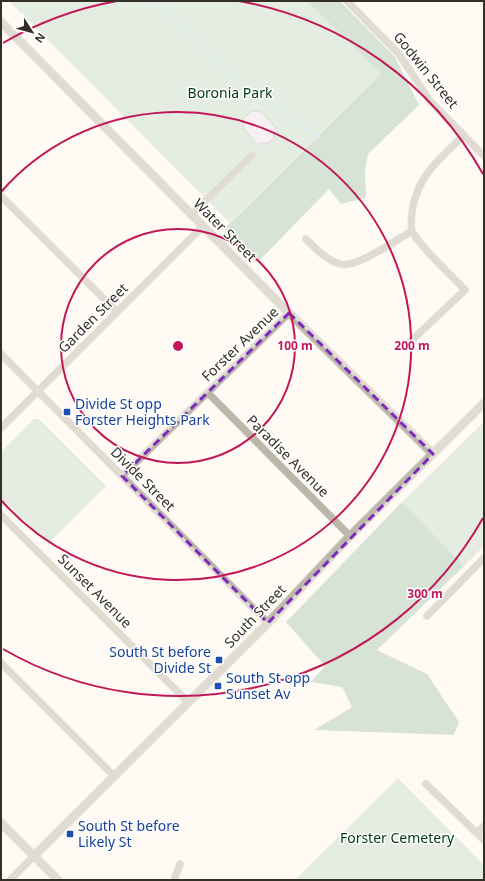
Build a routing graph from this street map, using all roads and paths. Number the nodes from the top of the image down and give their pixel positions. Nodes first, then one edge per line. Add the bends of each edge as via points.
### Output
1 (347, 1) edge
2 (1, 22) edge
3 (464, 135) junction
4 (252, 155) dead end
5 (484, 156) edge
6 (1, 196) edge
7 (191, 215) junction
8 (203, 226) junction
9 (412, 231) junction
10 (306, 238) dead end
11 (117, 312) junction
12 (290, 313) junction
13 (410, 342) dead end
14 (1, 354) edge
15 (37, 392) junction
16 (208, 394) junction
17 (484, 403) edge
18 (1, 428) edge
19 (433, 454) junction
20 (122, 476) junction
21 (1, 515) edge
22 (350, 536) junction
23 (484, 558) edge
24 (427, 616) dead end
25 (268, 623) junction
26 (1, 664) edge
27 (188, 702) junction
28 (114, 776) junction
29 (426, 784) dead end
30 (1, 823) edge
31 (484, 826) edge
32 (477, 833) junction
33 (484, 840) edge
34 (34, 856) junction
35 (180, 864) dead end
36 (10, 880) edge
37 (58, 880) edge
38 (174, 880) edge

1 - 3 street, Godwin Street via 398,54 429,100
2 - 7 street, Water Street
3 - 5 street, Godwin Street
3 - 9 street via 427,172 416,192
4 - 7 street
6 - 11 street
7 - 8 street, Water Street
8 - 11 street, Garden Street
8 - 12 street, Water Street
9 - 10 street via 362,261 342,265 324,256
9 - 13 street via 465,290
11 - 15 street, Garden Street
12 - 16 street, Forster Avenue
12 - 19 street, Water Street
14 - 15 street, Divide Street
15 - 18 street, Garden Street
15 - 20 street, Divide Street
16 - 20 street, Forster Avenue
16 - 22 street, Paradise Avenue
17 - 19 street, South Street
19 - 22 street, South Street
20 - 25 street, Divide Street
21 - 27 street, Sunset Avenue
22 - 25 street, South Street
23 - 24 street
25 - 27 street, South Street
26 - 28 street
27 - 28 street, South Street
28 - 34 street, South Street
29 - 32 street
30 - 34 street
31 - 32 street
32 - 33 street
34 - 36 street, South Street
34 - 37 street
35 - 38 street

